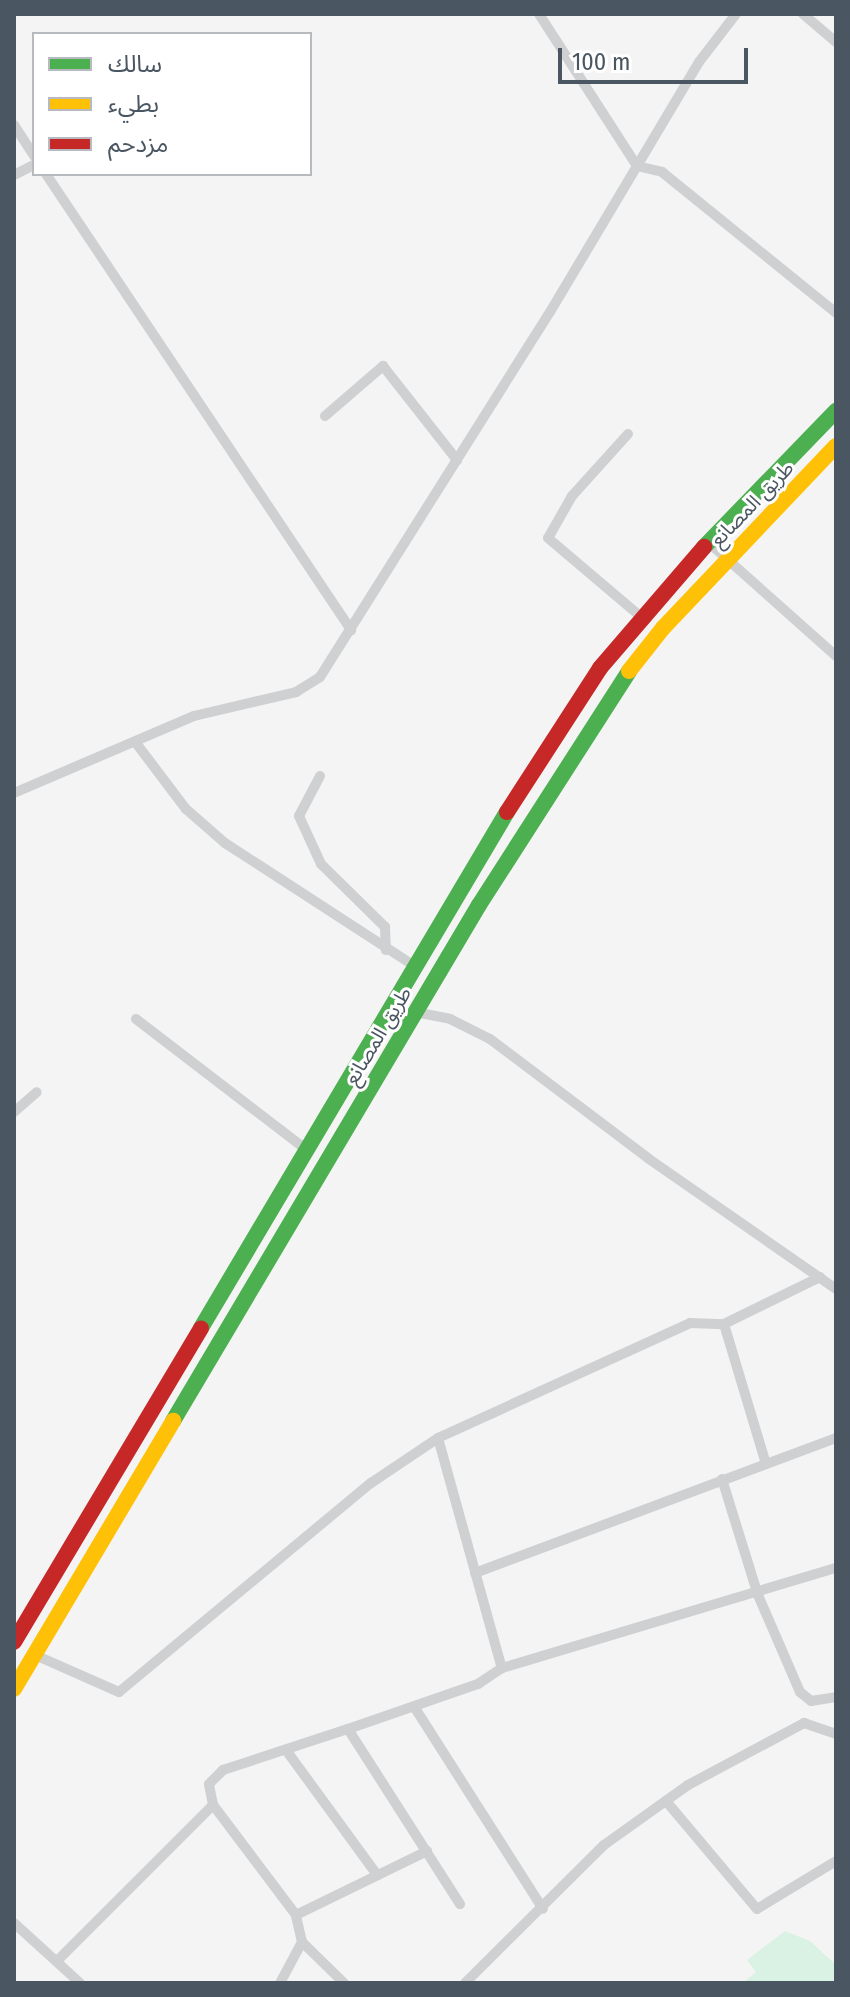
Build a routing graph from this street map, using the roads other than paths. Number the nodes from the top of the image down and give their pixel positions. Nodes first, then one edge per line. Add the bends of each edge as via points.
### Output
1 (539, 14) edge
2 (736, 14) edge
3 (803, 14) edge
4 (836, 42) edge
5 (14, 125) edge
6 (32, 153) edge
7 (32, 166) edge
8 (637, 166) junction
9 (14, 175) edge
10 (47, 176) edge
11 (836, 313) edge
12 (836, 411) edge
13 (325, 416) dead end
14 (628, 434) dead end
15 (836, 446) edge
16 (457, 460) junction
17 (708, 542) junction
18 (724, 560) junction
19 (640, 616) junction
20 (351, 630) junction
21 (836, 656) edge
22 (136, 743) junction
23 (320, 776) dead end
24 (14, 793) edge
25 (386, 950) junction
26 (416, 967) junction
27 (415, 1012) junction
28 (136, 1019) dead end
29 (37, 1092) dead end
30 (14, 1112) edge
31 (304, 1148) junction
32 (820, 1277) junction
33 (836, 1289) edge
34 (724, 1324) junction
35 (438, 1438) junction
36 (836, 1438) edge
37 (766, 1464) junction
38 (722, 1479) junction
39 (836, 1568) edge
40 (475, 1573) junction
41 (758, 1595) junction
42 (14, 1642) edge
43 (35, 1655) junction
44 (502, 1668) junction
45 (14, 1689) edge
46 (836, 1697) edge
47 (415, 1708) junction
48 (348, 1729) junction
49 (833, 1729) edge
50 (286, 1750) junction
51 (666, 1801) junction
52 (213, 1805) junction
53 (427, 1851) junction
54 (836, 1861) edge
55 (377, 1875) junction
56 (460, 1904) dead end
57 (543, 1909) junction
58 (296, 1915) junction
59 (14, 1923) edge
60 (302, 1942) junction
61 (57, 1961) junction
62 (80, 1983) edge
63 (280, 1983) edge
64 (344, 1983) edge
65 (465, 1983) edge

1 - 8 street
2 - 8 street via 699,62
3 - 4 street
5 - 6 street
7 - 9 street
8 - 11 street via 662,172
8 - 16 street
10 - 20 street
12 - 17 main road, طريق المصانع
13 - 16 street via 383,366
14 - 19 street via 572,496 548,538
15 - 18 main road, طريق المصانع
16 - 20 street
17 - 18 street
17 - 19 main road, طريق المصانع
18 - 21 street
18 - 27 main road, طريق المصانع via 622,681
19 - 26 main road, طريق المصانع via 526,780
20 - 22 street via 320,677 296,692 212,710
22 - 24 street
22 - 25 street via 186,809 225,843
23 - 25 street via 298,809 304,828 338,884 385,927
25 - 26 street
26 - 31 main road, طريق المصانع
27 - 32 street via 450,1019 490,1039 649,1159
27 - 43 main road, طريق المصانع
28 - 31 street
29 - 30 street
31 - 42 main road, طريق المصانع
32 - 33 street
32 - 34 street
34 - 35 street via 690,1323
34 - 37 street
35 - 40 street
35 - 43 street via 371,1483 124,1690 113,1694
36 - 37 street
37 - 38 street
38 - 40 street
38 - 41 street
39 - 41 street
40 - 44 street
41 - 44 street
41 - 46 street via 800,1692 811,1701
43 - 45 main road, طريق المصانع
44 - 47 street via 478,1684
47 - 48 street
47 - 57 street
48 - 50 street
48 - 53 street
49 - 51 street via 802,1723
50 - 52 street via 223,1770 209,1784
50 - 55 street
51 - 54 street via 757,1909
51 - 57 street via 604,1845
52 - 58 street
52 - 61 street
53 - 55 street
53 - 56 street
55 - 58 street
57 - 65 street
58 - 60 street
59 - 61 street
60 - 63 street
60 - 64 street
61 - 62 street

